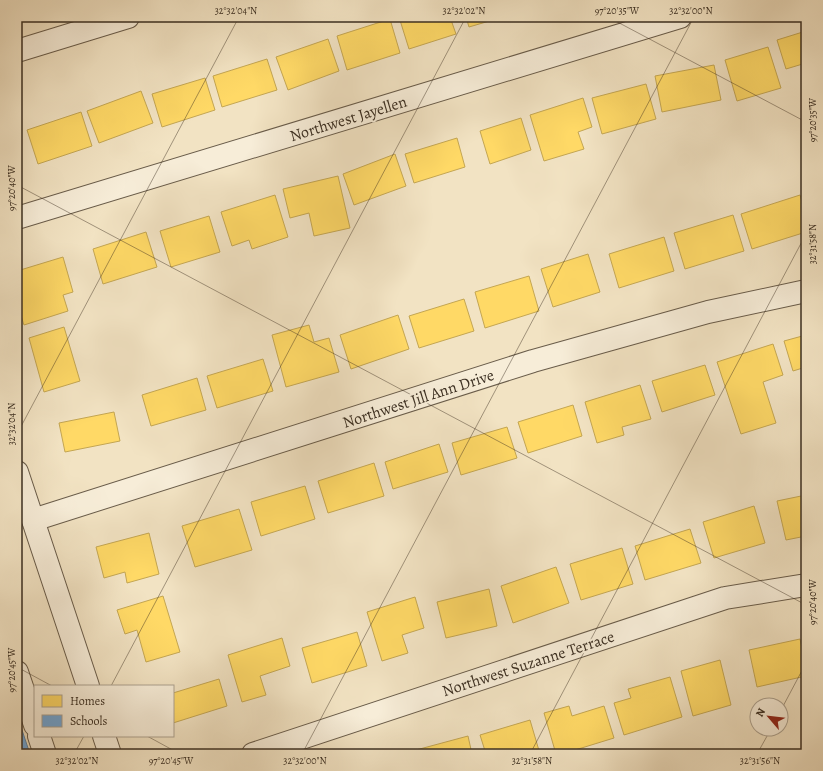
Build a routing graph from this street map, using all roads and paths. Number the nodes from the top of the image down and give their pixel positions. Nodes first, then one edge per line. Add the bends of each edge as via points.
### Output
1 (128, 17) edge
2 (680, 17) edge
3 (17, 51) edge
4 (17, 218) edge
5 (806, 290) edge
6 (17, 472) edge
7 (34, 520) junction
8 (806, 586) edge
9 (17, 672) edge
10 (88, 685) edge
11 (34, 722) edge
12 (39, 737) edge
13 (104, 737) edge
14 (45, 754) edge
15 (110, 754) edge
16 (253, 754) edge

1 - 3 street
2 - 4 street, Northwest Jayellen
5 - 7 street, Northwest Jill Ann Drive via 708,312 533,361
6 - 7 street
7 - 10 street
8 - 16 street, Northwest Suzanne Terrace via 725,598
9 - 11 street
12 - 14 street
13 - 15 street

